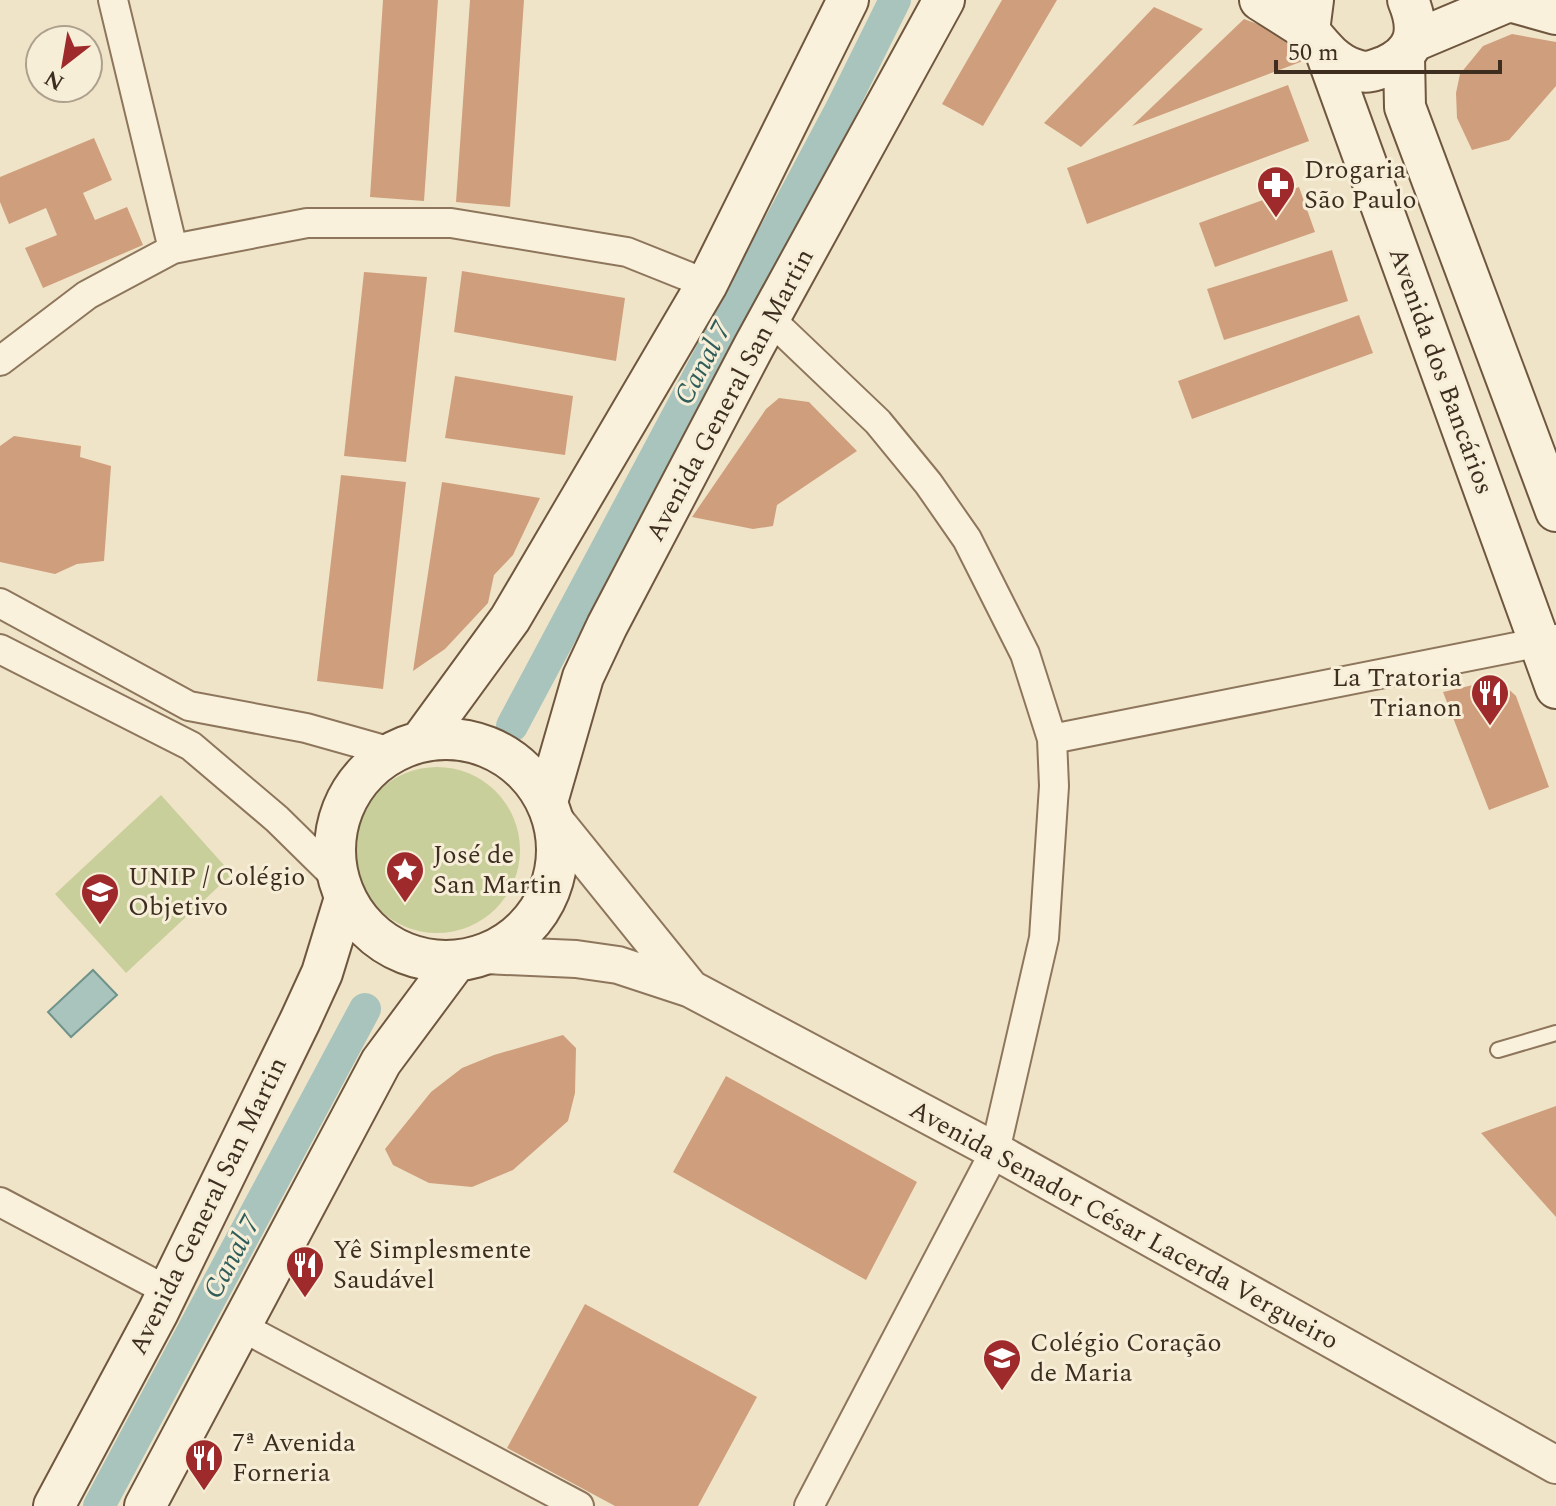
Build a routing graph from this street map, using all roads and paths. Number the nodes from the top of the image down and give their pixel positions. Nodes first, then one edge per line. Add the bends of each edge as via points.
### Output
1 (113, 0) edge
2 (848, 0) edge
3 (944, 0) edge
4 (1260, 0) edge
5 (1408, 0) edge
6 (1507, 1) edge
7 (1556, 14) edge
8 (1316, 28) edge
9 (1409, 49) junction
10 (173, 249) junction
11 (707, 284) junction
12 (770, 319) junction
13 (0, 361) edge
14 (1556, 511) edge
15 (0, 603) edge
16 (1547, 640) edge
17 (0, 649) edge
18 (1556, 688) edge
19 (189, 706) junction
20 (173, 737) junction
21 (1052, 739) junction
22 (406, 746) junction
23 (550, 810) junction
24 (342, 888) junction
25 (470, 958) junction
26 (691, 989) junction
27 (1556, 1033) edge
28 (1498, 1050) dead end
29 (995, 1151) junction
30 (0, 1202) edge
31 (166, 1290) junction
32 (242, 1327) junction
33 (1556, 1465) edge
34 (54, 1506) edge
35 (145, 1506) edge
36 (579, 1506) edge
37 (809, 1506) edge

1 - 10 street
2 - 11 main road
3 - 12 main road, Avenida General San Martin
4 - 8 main road
5 - 9 main road via 1413,11
6 - 7 main road
6 - 9 main road
8 - 9 main road via 1358,71 1372,72
8 - 16 main road, Avenida dos Bancários
9 - 14 main road via 1405,107
10 - 11 street via 307,223 451,223 627,252
10 - 13 street via 87,295
11 - 22 main road via 510,619
12 - 21 street via 878,422 967,539 1025,654
12 - 23 main road, Avenida General San Martin via 589,664
15 - 19 street
16 - 18 main road, Avenida dos Bancários
16 - 21 street
17 - 20 street
19 - 20 street
19 - 22 street
20 - 24 street via 230,776
21 - 29 street via 1044,938
22 - 23 main road via 459,739 495,750 526,772
22 - 24 main road via 367,770 349,793 334,849
23 - 25 main road via 558,846 556,874 546,901 509,942
23 - 26 street
24 - 25 main road via 365,926 391,947 422,959
24 - 31 main road, Avenida General San Martin via 322,973
25 - 26 street via 576,959 618,965
25 - 32 main road via 381,1062
26 - 29 street, Avenida Senador César Lacerda Vergueiro
27 - 28 lane
29 - 33 street, Avenida Senador César Lacerda Vergueiro
29 - 37 street
30 - 31 street
31 - 34 main road, Avenida General San Martin
32 - 35 main road
32 - 36 street

